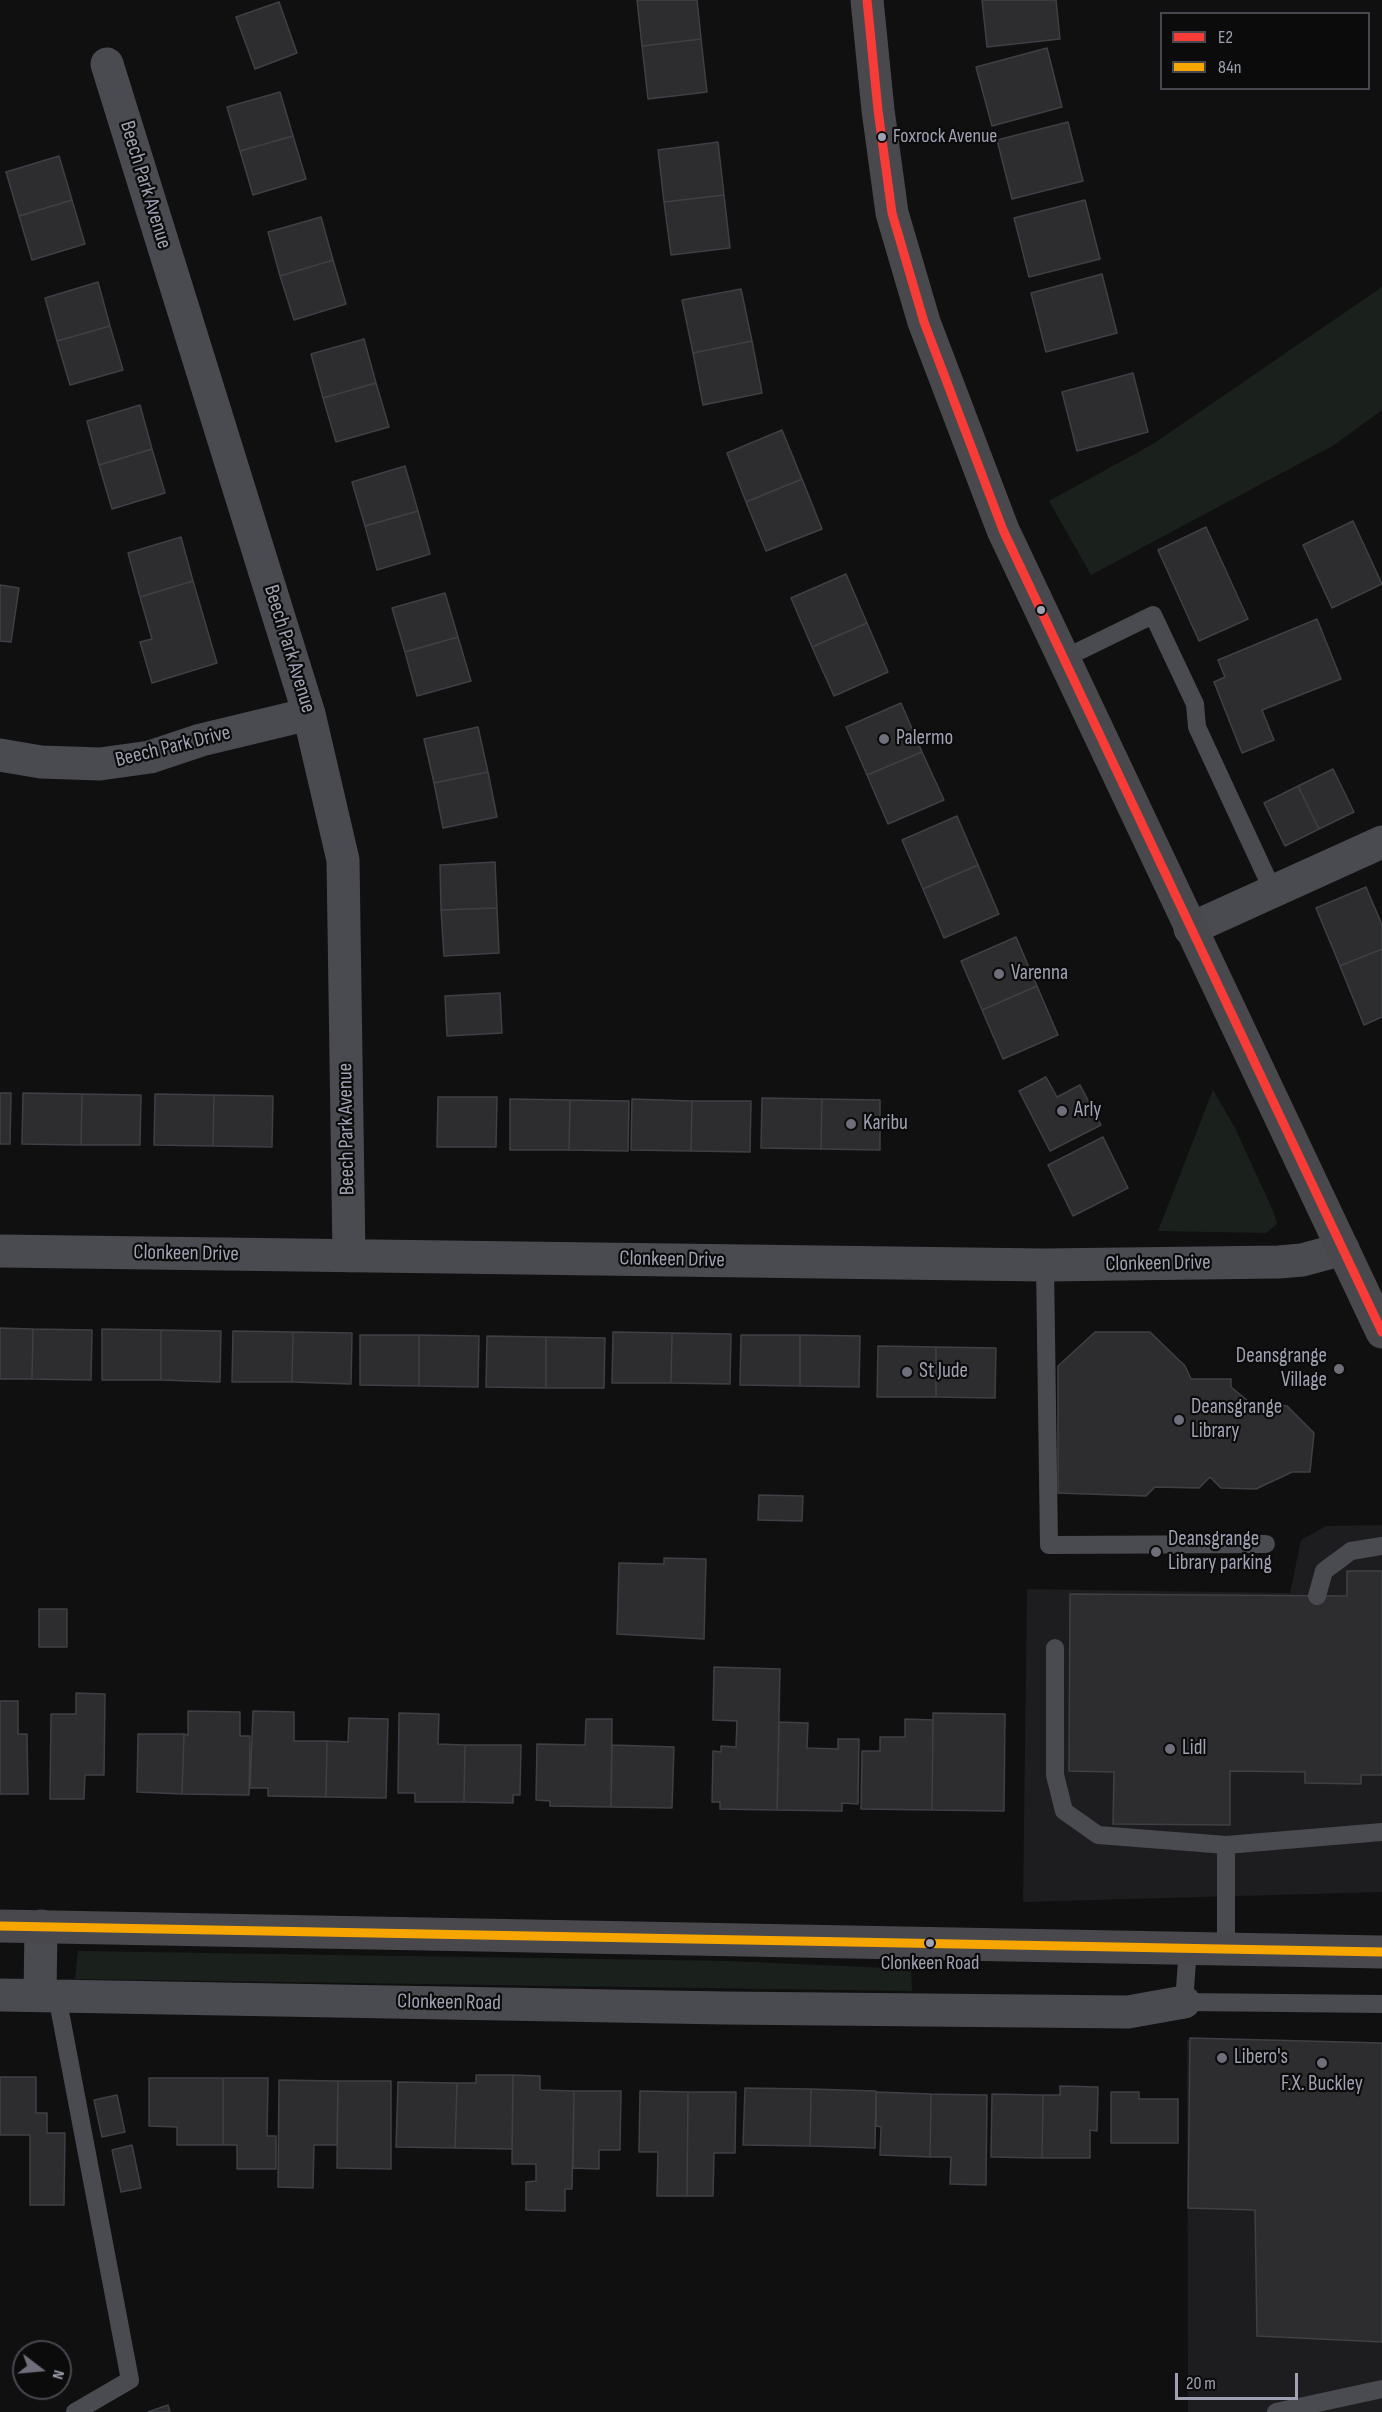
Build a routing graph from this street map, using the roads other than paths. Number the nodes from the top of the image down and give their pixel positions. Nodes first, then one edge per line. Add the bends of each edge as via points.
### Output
1 (867, 0) edge
2 (107, 64) dead end
3 (1063, 658) junction
4 (309, 714) junction
5 (0, 755) edge
6 (1382, 842) edge
7 (1273, 891) junction
8 (1190, 929) junction
9 (1343, 1249) junction
10 (0, 1251) edge
11 (349, 1256) junction
12 (1045, 1266) junction
13 (1382, 1332) edge
14 (1266, 1544) dead end
15 (1382, 1546) edge
16 (1317, 1596) dead end
17 (1055, 1648) dead end
18 (1382, 1832) edge
19 (1226, 1845) junction
20 (0, 1926) edge
21 (41, 1926) junction
22 (1382, 1928) edge
23 (1188, 1948) junction
24 (1226, 1950) junction
25 (1342, 1951) junction
26 (1382, 1952) edge
27 (0, 1995) edge
28 (49, 1996) junction
29 (1184, 2002) junction
30 (1382, 2004) edge
31 (1382, 2389) edge
32 (75, 2412) edge
33 (1276, 2412) edge

1 - 3 main road via 892,213 924,322 1003,530
2 - 4 street, Beech Park Avenue
3 - 7 lane via 1153,615 1195,704 1197,727
3 - 8 main road
4 - 5 street, Beech Park Drive via 201,740 150,757 100,764 41,762
4 - 11 street, Beech Park Avenue via 343,860
6 - 7 street
7 - 8 street
8 - 9 main road
9 - 12 street, Clonkeen Drive via 1279,1262
9 - 13 main road
10 - 11 street, Clonkeen Drive
11 - 12 street, Clonkeen Drive
12 - 14 lane via 1049,1545
15 - 16 lane via 1351,1551 1324,1571
17 - 19 lane via 1055,1775 1064,1811 1098,1835
18 - 19 lane
19 - 24 lane
20 - 21 main road
21 - 23 main road
21 - 28 street
22 - 25 main road
23 - 24 main road
23 - 29 lane
24 - 25 main road
25 - 26 main road
27 - 28 street, Clonkeen Road
28 - 29 street, Clonkeen Road via 1116,2012
28 - 32 lane via 130,2380
29 - 30 lane, Clonkeen Road
31 - 33 lane

